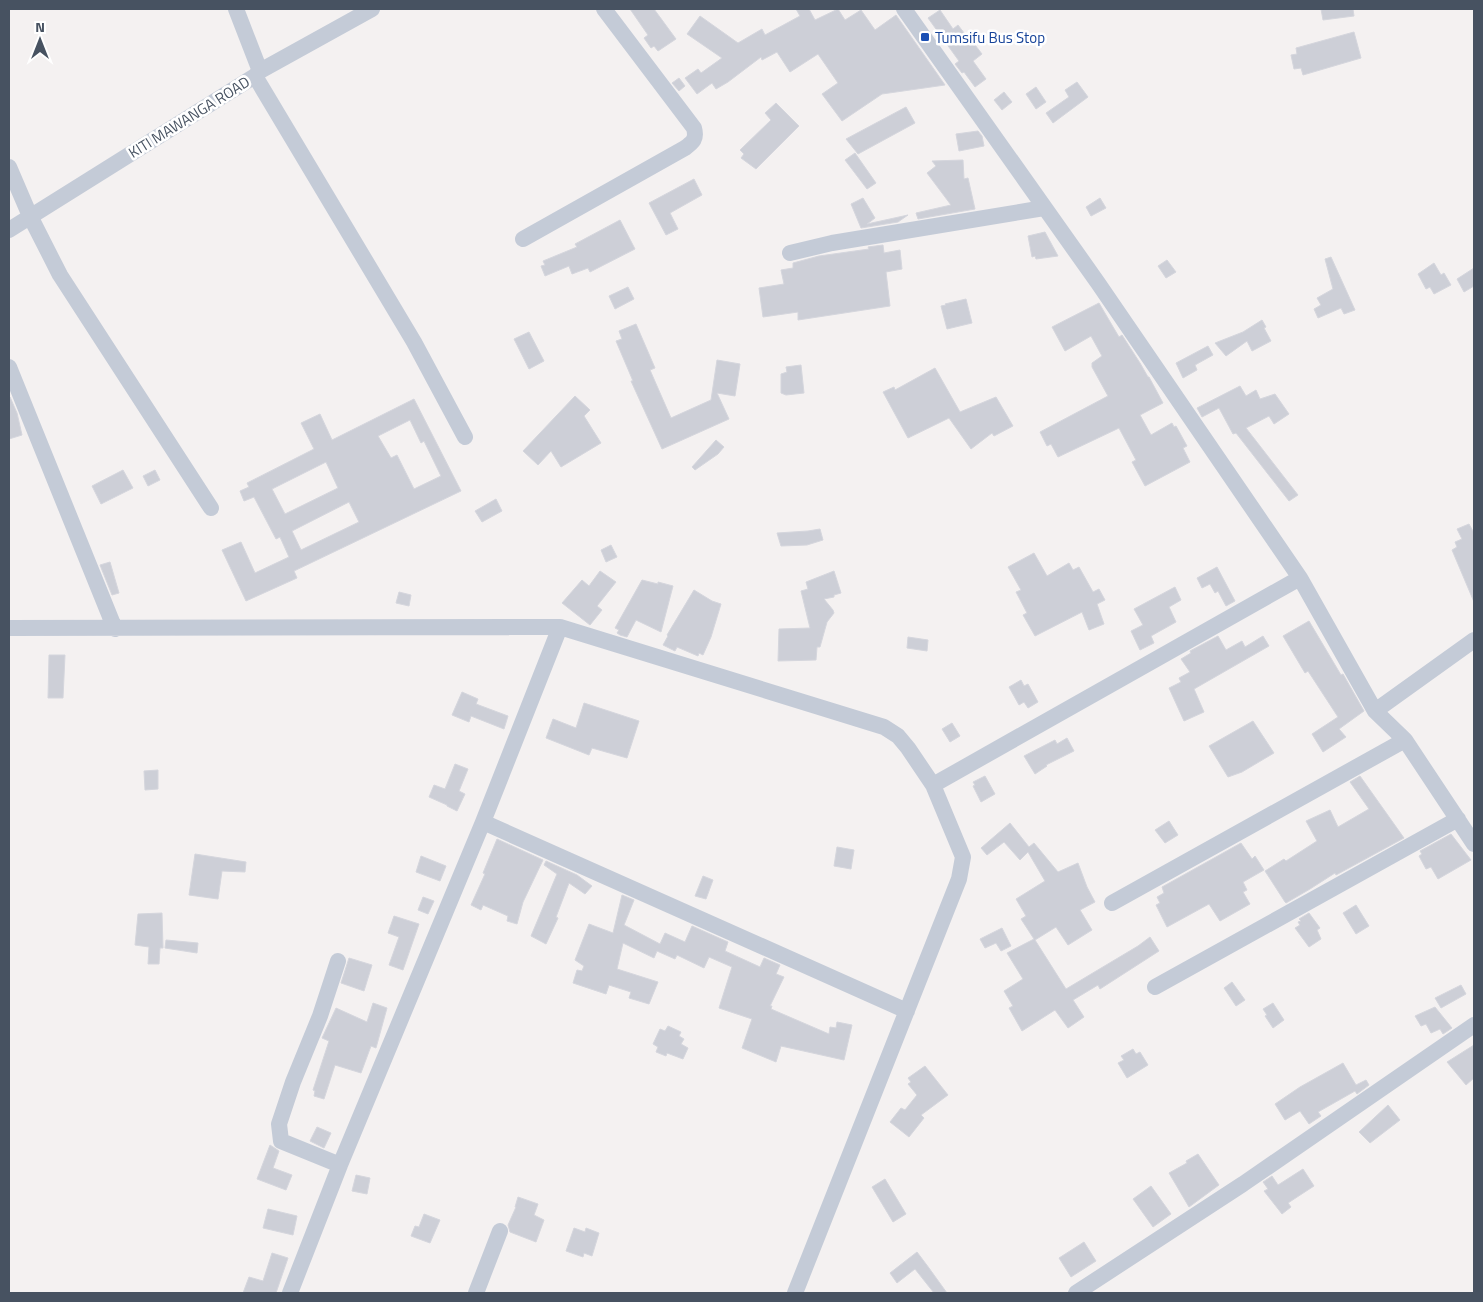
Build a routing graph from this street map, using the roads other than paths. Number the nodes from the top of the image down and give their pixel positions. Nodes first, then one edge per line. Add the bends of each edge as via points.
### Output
1 (236, 9) edge
2 (372, 9) edge
3 (604, 9) edge
4 (904, 9) edge
5 (258, 74) junction
6 (9, 167) edge
7 (1044, 208) junction
8 (30, 216) junction
9 (9, 230) edge
10 (523, 239) dead end
11 (790, 253) dead end
12 (9, 367) edge
13 (465, 437) dead end
14 (211, 508) dead end
15 (1300, 578) junction
16 (560, 627) junction
17 (9, 628) edge
18 (115, 629) junction
19 (1474, 640) edge
20 (1374, 711) junction
21 (1405, 740) junction
22 (933, 784) junction
23 (1458, 819) junction
24 (483, 822) junction
25 (1474, 844) edge
26 (1112, 903) dead end
27 (338, 961) dead end
28 (1155, 987) dead end
29 (907, 1011) junction
30 (1474, 1025) edge
31 (340, 1165) junction
32 (500, 1231) dead end
33 (290, 1293) edge
34 (476, 1293) edge
35 (795, 1293) edge
36 (1076, 1293) edge

1 - 5 street
2 - 5 street, KITI MAWANGA ROAD
3 - 10 street via 694,128 696,135 686,148
4 - 7 street
5 - 8 street, KITI MAWANGA ROAD
5 - 13 street via 414,342
6 - 8 street
7 - 11 street via 832,243
7 - 15 street
8 - 9 street, KITI MAWANGA ROAD
8 - 14 street via 60,275
12 - 18 street
15 - 20 street
15 - 22 street
16 - 18 street
16 - 22 street via 884,727 898,736
16 - 24 street
17 - 18 street
19 - 20 street
20 - 21 street
21 - 23 street
21 - 26 street
22 - 29 street via 963,857 959,879
23 - 25 street
23 - 28 street
24 - 29 street
24 - 31 street
27 - 31 street via 280,1124 281,1141
29 - 35 street
30 - 36 street via 1243,1184
31 - 33 street
32 - 34 street

